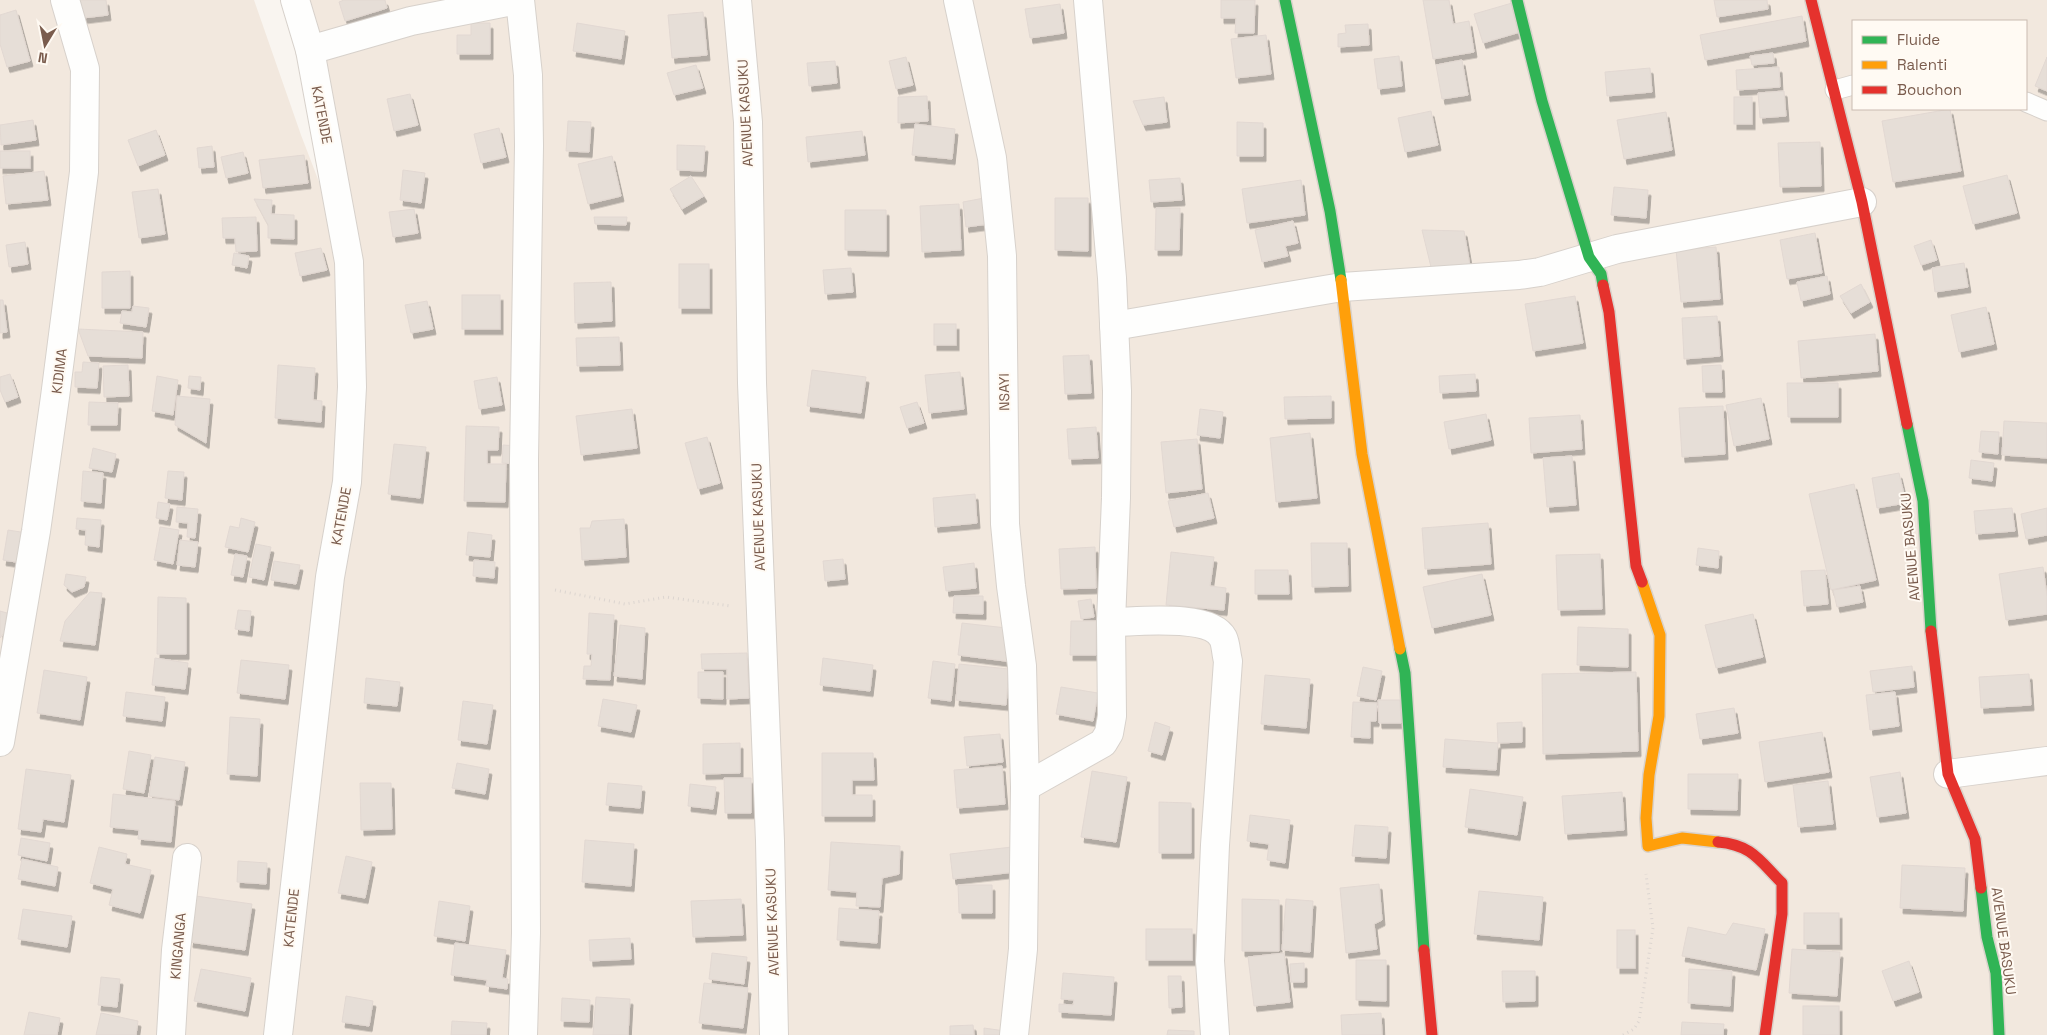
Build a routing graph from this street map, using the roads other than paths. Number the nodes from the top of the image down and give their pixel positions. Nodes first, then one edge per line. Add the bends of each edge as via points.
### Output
1 (65, 0) edge
2 (295, 0) edge
3 (519, 0) edge
4 (737, 0) edge
5 (958, 0) edge
6 (1088, 0) edge
7 (1285, 0) edge
8 (1517, 0) edge
9 (1811, 0) edge
10 (407, 10) edge
11 (310, 50) junction
12 (1852, 86) edge
13 (1835, 90) junction
14 (2027, 102) edge
15 (2047, 111) edge
16 (1862, 202) junction
17 (1589, 257) junction
18 (1342, 287) junction
19 (1114, 326) junction
20 (1111, 622) junction
21 (0, 742) edge
22 (2047, 761) edge
23 (1948, 774) junction
24 (1025, 787) junction
25 (187, 858) dead end
26 (171, 1035) edge
27 (278, 1035) edge
28 (523, 1035) edge
29 (774, 1035) edge
30 (1014, 1035) edge
31 (1216, 1035) edge
32 (1432, 1035) edge
33 (1765, 1035) edge
34 (1999, 1035) edge

1 - 21 street, KIDIMA via 85,69 84,172 36,531
2 - 11 street, KATENDE
3 - 10 street
3 - 28 street via 528,75 529,146 524,460 526,933
4 - 29 street, AVENUE KASUKU via 748,122 752,383
5 - 24 street, NSAYI via 992,158 1002,256 1005,524 1022,666
6 - 19 street
7 - 18 street via 1328,202
8 - 17 street via 1542,101
9 - 13 street, AVENUE BASUKU
10 - 11 street
11 - 27 street, KATENDE via 349,262 352,387 347,482 330,578
12 - 13 lane
13 - 16 street, AVENUE BASUKU
14 - 15 lane
16 - 17 street
16 - 23 street, AVENUE BASUKU via 1923,501 1931,634
17 - 18 street via 1519,275
17 - 33 street via 1601,274 1609,312 1636,566 1660,635 1659,716 1649,775 1648,846 1682,838 1732,843 1748,850 1782,883 1782,914
18 - 19 street
18 - 32 street via 1362,454 1405,673
19 - 20 street via 1116,498
20 - 24 street via 1112,716 1109,733 1103,743
20 - 31 street via 1192,622 1210,626 1223,638 1228,661 1210,961
22 - 23 street
23 - 34 street, AVENUE BASUKU via 1974,839 1987,937 1996,974
24 - 30 street, NSAYI via 1023,949
25 - 26 street, KINGANGA via 176,950

